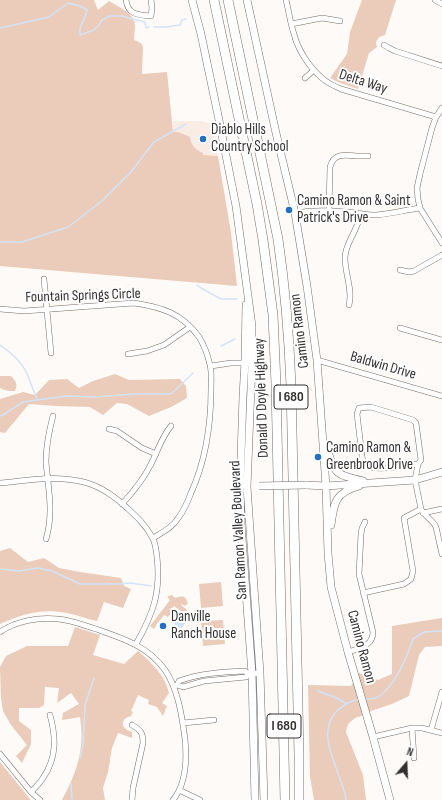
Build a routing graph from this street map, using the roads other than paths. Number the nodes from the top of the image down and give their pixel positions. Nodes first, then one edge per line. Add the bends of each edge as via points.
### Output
1 (126, 0) edge
2 (151, 0) edge
3 (192, 0) edge
4 (196, 0) edge
5 (214, 0) edge
6 (228, 0) edge
7 (247, 0) edge
8 (286, 0) edge
9 (435, 0) edge
10 (442, 4) edge
11 (340, 21) dead end
12 (291, 24) junction
13 (201, 34) junction
14 (384, 45) dead end
15 (442, 66) edge
16 (314, 70) junction
17 (305, 78) dead end
18 (442, 108) edge
19 (436, 117) junction
20 (368, 156) dead end
21 (420, 208) junction
22 (329, 210) junction
23 (295, 213) junction
24 (361, 215) junction
25 (442, 243) edge
26 (442, 255) edge
27 (400, 270) dead end
28 (44, 278) dead end
29 (349, 305) dead end
30 (0, 309) edge
31 (47, 310) junction
32 (190, 326) junction
33 (400, 328) dead end
34 (442, 340) edge
35 (51, 353) dead end
36 (128, 354) dead end
37 (317, 360) junction
38 (249, 363) junction
39 (211, 366) junction
40 (442, 396) edge
41 (53, 416) dead end
42 (171, 426) dead end
43 (109, 429) dead end
44 (322, 434) junction
45 (156, 454) junction
46 (418, 464) junction
47 (442, 472) edge
48 (48, 478) junction
49 (415, 480) junction
50 (0, 483) edge
51 (373, 483) junction
52 (326, 486) junction
53 (244, 487) junction
54 (122, 504) junction
55 (442, 509) edge
56 (422, 511) junction
57 (365, 522) dead end
58 (153, 538) junction
59 (46, 539) dead end
60 (328, 553) junction
61 (442, 554) edge
62 (363, 593) junction
63 (0, 632) edge
64 (136, 644) junction
65 (348, 652) junction
66 (260, 673) junction
67 (250, 674) junction
68 (176, 686) junction
69 (442, 692) edge
70 (50, 715) dead end
71 (214, 720) dead end
72 (183, 723) junction
73 (132, 726) dead end
74 (412, 728) junction
75 (431, 730) junction
76 (442, 733) edge
77 (373, 737) junction
78 (0, 754) edge
79 (414, 758) dead end
80 (179, 790) junction
81 (31, 792) junction
82 (40, 800) edge
83 (132, 800) edge
84 (172, 800) edge
85 (200, 800) edge
86 (255, 800) edge
87 (264, 800) edge
88 (285, 800) edge
89 (300, 800) edge
90 (390, 800) edge

1 - 2 street via 131,12 151,16
3 - 13 street, San Ramon Valley Boulevard
4 - 13 street, San Ramon Valley Boulevard
5 - 88 highway, Donald D Doyle Highway / I 680 via 258,212 273,315
6 - 89 highway, Donald D Doyle Highway / I 680 via 278,239 287,314
7 - 23 street, Camino Ramon
8 - 12 street, Delta Way
9 - 10 street
11 - 12 street via 322,18
12 - 16 street, Delta Way via 297,44
13 - 38 street, San Ramon Valley Boulevard via 235,199 252,326
14 - 15 street
16 - 17 street
16 - 19 street, Delta Way via 331,85 341,89
18 - 19 street
19 - 21 street via 417,188
20 - 22 street via 348,155 334,158 330,166
21 - 24 street
21 - 25 street
22 - 23 street
22 - 24 street
23 - 37 street, Camino Ramon
24 - 29 street via 346,249
26 - 27 street via 414,271
28 - 31 street
30 - 31 street, Fountain Springs Circle
31 - 32 street, Fountain Springs Circle via 134,303 165,310
31 - 35 street
32 - 36 street via 164,345
32 - 39 street, Fountain Springs Circle via 198,336
33 - 34 street
37 - 40 street, Baldwin Drive
37 - 44 street, Camino Ramon
38 - 39 street
38 - 53 street, San Ramon Valley Boulevard via 243,396
39 - 58 street, Fountain Springs Circle via 208,434 195,485 179,518
41 - 48 street via 46,445
42 - 45 street
43 - 45 street
44 - 51 street via 331,463 340,475
44 - 52 street, Camino Ramon
45 - 54 street via 143,480
46 - 46 street via 393,468 370,468 363,464 357,414 359,408 371,407 414,420 421,460
46 - 49 street
47 - 49 street
48 - 50 street
48 - 54 street via 78,480 92,484
48 - 59 street via 50,522
49 - 51 street
49 - 56 street
51 - 52 street
51 - 60 street via 346,491 339,496 333,510
52 - 53 street, bridge
52 - 60 street, Camino Ramon
53 - 66 street, San Ramon Valley Boulevard
53 - 67 street, San Ramon Valley Boulevard via 241,524
54 - 58 street via 143,522
55 - 56 street
56 - 61 street via 436,527
56 - 62 street via 404,518 413,571 411,579 404,584
57 - 62 street via 361,534 359,574
58 - 64 street via 158,588 147,623
60 - 65 street, Camino Ramon via 331,587
62 - 65 street via 373,632 372,639 366,646
63 - 64 street via 29,620 58,619 74,622
64 - 68 street via 152,656
65 - 77 street, Camino Ramon
66 - 67 street
66 - 87 street, San Ramon Valley Boulevard
67 - 68 street via 246,677
67 - 86 street, San Ramon Valley Boulevard
68 - 72 street
69 - 75 street
70 - 81 street via 55,740 53,756 43,779
71 - 72 street
72 - 80 street via 186,752
73 - 83 street via 140,730 143,742
74 - 75 street
74 - 77 street
74 - 79 street
75 - 76 street
77 - 90 street, Camino Ramon
78 - 81 street
80 - 84 street
80 - 85 street
81 - 82 street

